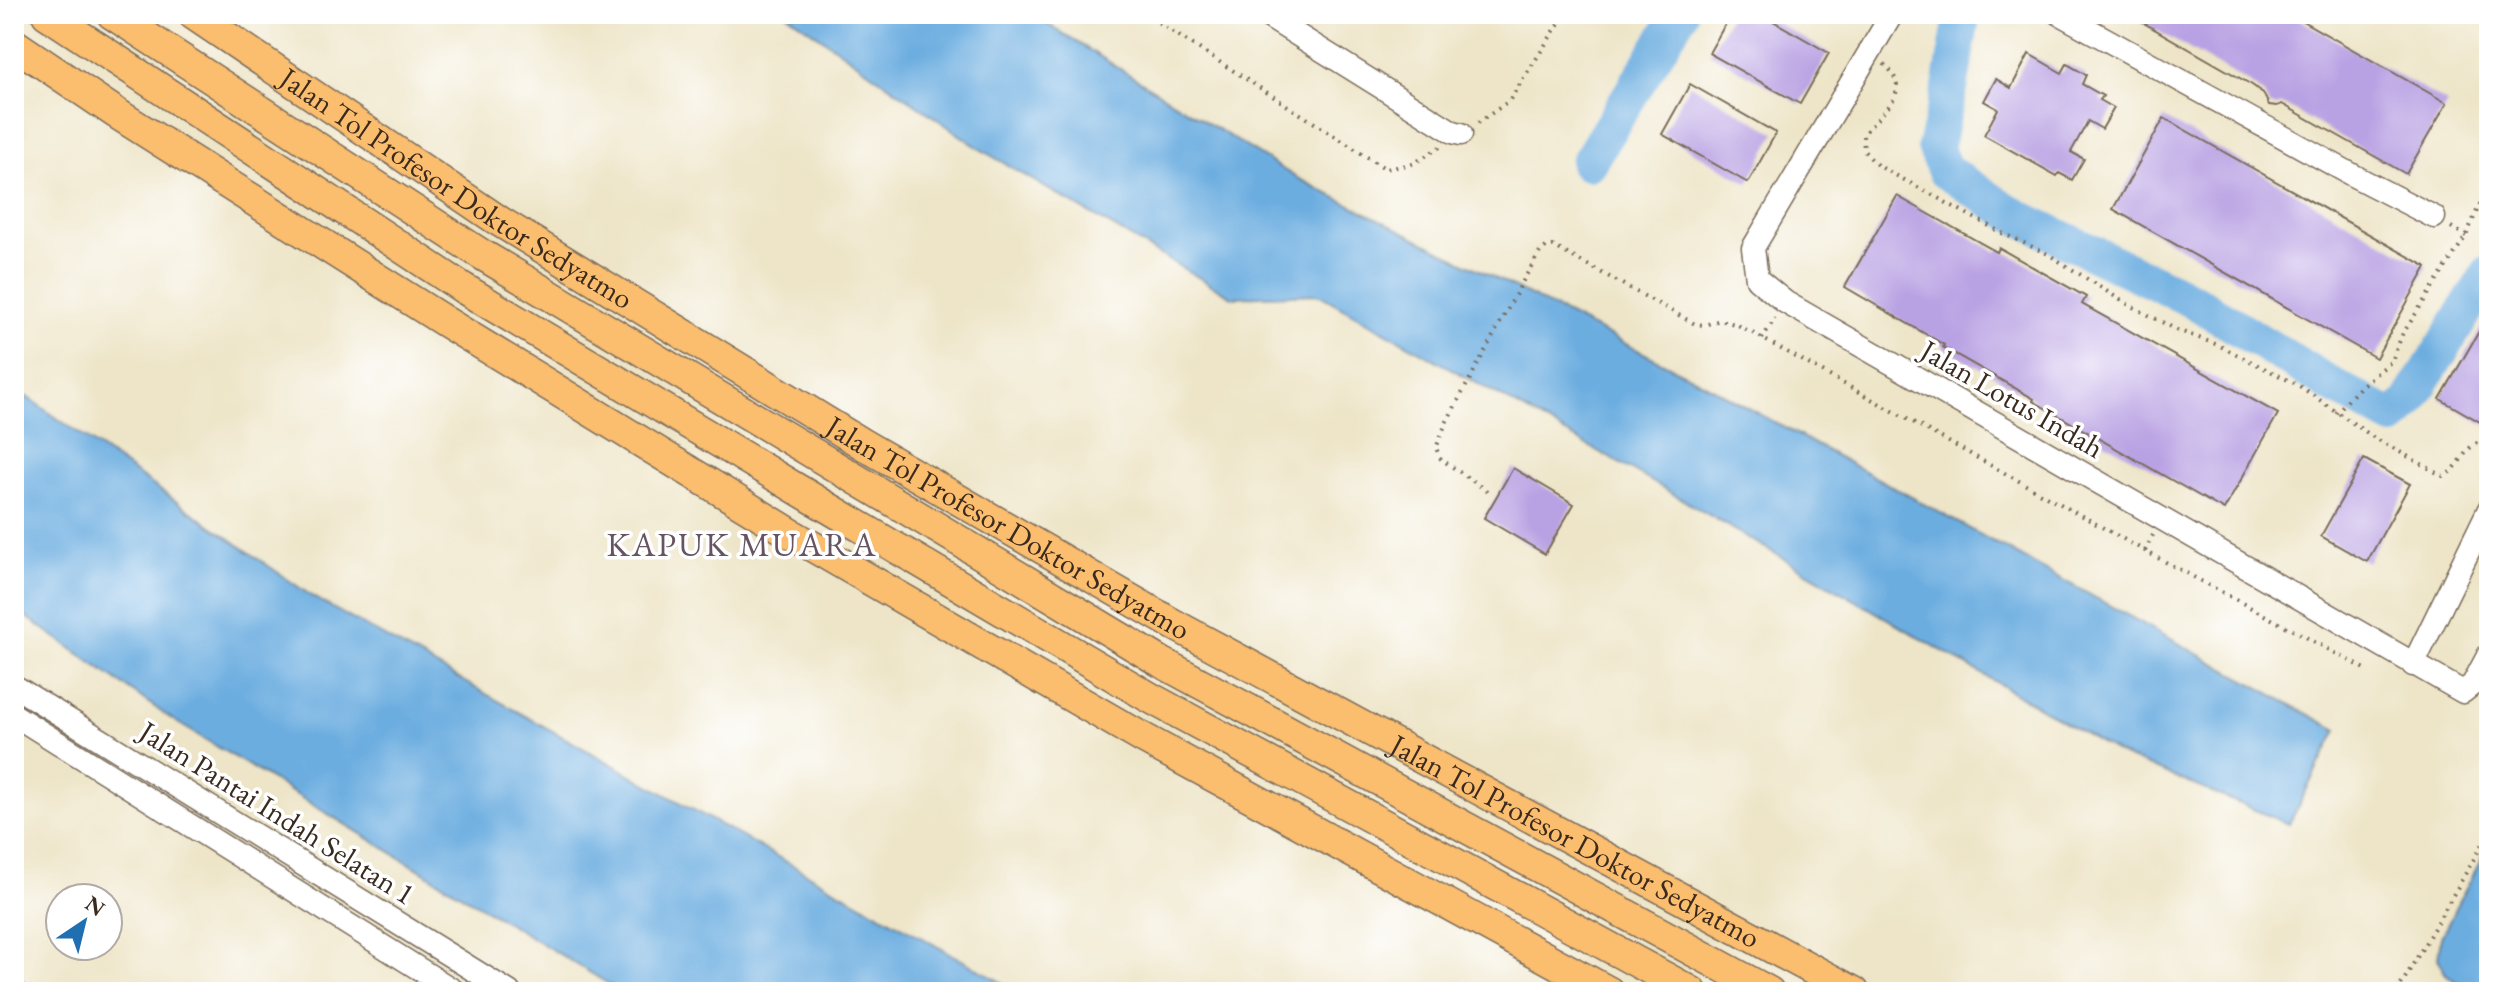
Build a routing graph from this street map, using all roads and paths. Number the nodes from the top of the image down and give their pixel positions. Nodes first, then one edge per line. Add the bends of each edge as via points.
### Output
1 (47, 14) edge
2 (112, 14) edge
3 (193, 14) edge
4 (1145, 14) edge
5 (1264, 14) edge
6 (1565, 14) edge
7 (1892, 14) edge
8 (2060, 14) edge
9 (14, 44) edge
10 (1870, 52) junction
11 (1461, 134) junction
12 (2489, 183) edge
13 (2434, 217) dead end
14 (2336, 413) junction
15 (2489, 442) edge
16 (1487, 491) dead end
17 (2489, 509) edge
18 (2489, 654) edge
19 (2413, 665) junction
20 (2369, 671) dead end
21 (14, 686) edge
22 (14, 715) edge
23 (2489, 833) edge
24 (456, 992) edge
25 (509, 992) edge
26 (1609, 992) edge
27 (1692, 992) edge
28 (1769, 992) edge
29 (1854, 992) edge
30 (2397, 992) edge

1 - 27 highway via 463,288 822,504 1149,697
2 - 28 highway, Jalan Tol Profesor Doktor Sedyatmo via 481,254 1161,662
3 - 29 highway, Jalan Tol Profesor Doktor Sedyatmo via 499,221 864,445 1173,624
4 - 11 path via 1386,169 1413,164
5 - 11 street
6 - 11 path via 1509,101
7 - 10 street, Jalan Lotus Indah
8 - 13 street
9 - 26 highway via 444,321 798,538 1141,737
10 - 14 path via 1896,75 1898,86 1893,104 1863,135 1864,151 1877,165 2048,254 2177,330 2298,385
10 - 19 street, Jalan Lotus Indah via 1753,248 1757,279 1785,302
12 - 14 path via 2466,236 2402,335 2392,361
14 - 15 path via 2443,476 2454,472 2470,445
16 - 20 path via 1441,459 1436,448 1524,279 1540,252 1553,246 1695,324 1720,320 1738,325
17 - 19 street
18 - 19 street, Jalan Lotus Indah via 2463,692
21 - 25 street, Jalan Pantai Indah Selatan 1
22 - 24 street, Jalan Pantai Indah Selatan 1
23 - 30 path

